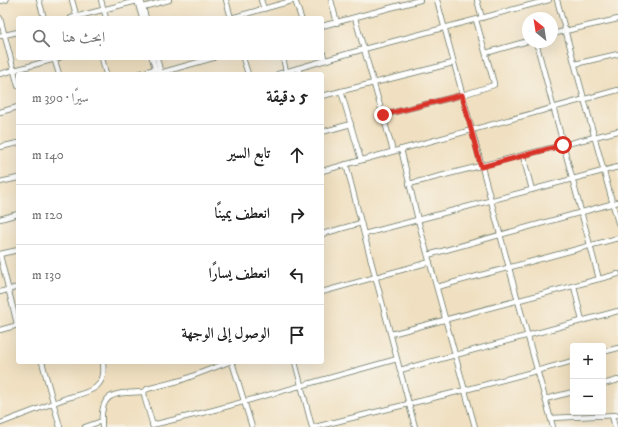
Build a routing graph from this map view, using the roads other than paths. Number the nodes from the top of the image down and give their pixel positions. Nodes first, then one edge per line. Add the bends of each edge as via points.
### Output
1 (6, 0) edge
2 (39, 0) edge
3 (72, 0) edge
4 (101, 0) edge
5 (138, 0) edge
6 (168, 0) edge
7 (226, 0) edge
8 (261, 0) edge
9 (295, 0) edge
10 (331, 0) edge
11 (420, 0) edge
12 (437, 0) edge
13 (477, 0) edge
14 (549, 0) edge
15 (557, 0) edge
16 (0, 1) edge
17 (402, 2) edge
18 (143, 7) junction
19 (264, 9) junction
20 (104, 10) junction
21 (43, 16) edge
22 (74, 16) edge
23 (82, 16) edge
24 (106, 16) edge
25 (142, 16) edge
26 (145, 16) edge
27 (230, 16) edge
28 (238, 16) edge
29 (300, 16) edge
30 (0, 18) edge
31 (355, 18) junction
32 (482, 18) junction
33 (618, 19) edge
34 (476, 20) junction
35 (338, 23) junction
36 (324, 26) edge
37 (444, 28) junction
38 (566, 30) junction
39 (16, 32) edge
40 (558, 32) edge
41 (2, 36) edge
42 (522, 43) edge
43 (538, 48) edge
44 (364, 50) junction
45 (486, 54) junction
46 (618, 54) edge
47 (49, 60) edge
48 (56, 60) edge
49 (102, 60) edge
50 (153, 60) edge
51 (157, 60) edge
52 (205, 60) edge
53 (244, 60) edge
54 (283, 60) edge
55 (324, 60) joint
56 (453, 63) junction
57 (575, 64) junction
58 (298, 68) junction
59 (14, 70) junction
60 (286, 71) joint
61 (59, 72) edge
62 (106, 72) edge
63 (158, 72) edge
64 (248, 72) edge
65 (299, 72) edge
66 (0, 74) edge
67 (16, 78) edge
68 (373, 82) junction
69 (618, 90) edge
70 (341, 91) junction
71 (324, 95) edge
72 (462, 95) junction
73 (585, 99) junction
74 (16, 108) edge
75 (553, 108) junction
76 (0, 112) edge
77 (383, 115) junction
78 (351, 124) junction
79 (472, 130) junction
80 (324, 131) edge
81 (618, 131) edge
82 (595, 136) junction
83 (16, 143) edge
84 (563, 145) junction
85 (0, 147) edge
86 (401, 149) junction
87 (392, 151) junction
88 (522, 156) junction
89 (361, 160) junction
90 (346, 164) junction
91 (481, 167) junction
92 (618, 167) edge
93 (324, 170) edge
94 (604, 170) junction
95 (16, 178) edge
96 (572, 179) junction
97 (0, 182) edge
98 (409, 184) junction
99 (532, 190) junction
100 (491, 201) junction
101 (615, 203) edge
102 (581, 213) junction
103 (16, 215) edge
104 (0, 219) edge
105 (418, 220) junction
106 (361, 223) junction
107 (618, 223) edge
108 (324, 233) edge
109 (364, 234) junction
110 (500, 235) junction
111 (618, 238) edge
112 (589, 245) junction
113 (16, 251) edge
114 (428, 254) junction
115 (0, 255) edge
116 (430, 262) junction
117 (509, 268) junction
118 (618, 274) edge
119 (375, 277) junction
120 (599, 279) junction
121 (574, 286) junction
122 (437, 287) junction
123 (16, 288) edge
124 (9, 290) junction
125 (324, 291) edge
126 (0, 292) edge
127 (518, 301) junction
128 (618, 311) edge
129 (16, 316) edge
130 (446, 320) junction
131 (582, 321) junction
132 (16, 325) edge
133 (0, 329) edge
134 (391, 334) junction
135 (528, 336) junction
136 (618, 348) edge
137 (606, 351) edge
138 (456, 355) junction
139 (398, 359) junction
140 (570, 361) edge
141 (43, 364) edge
142 (103, 364) edge
143 (226, 364) edge
144 (232, 364) edge
145 (296, 364) edge
146 (400, 370) junction
147 (537, 371) junction
148 (618, 380) edge
149 (606, 383) edge
150 (301, 385) junction
151 (465, 390) junction
152 (144, 392) junction
153 (570, 393) edge
154 (545, 399) junction
155 (244, 401) junction
156 (54, 404) junction
157 (409, 404) junction
158 (618, 415) edge
159 (612, 416) junction
160 (551, 418) junction
161 (102, 421) junction
162 (1, 423) edge
163 (153, 426) edge
164 (60, 427) edge
165 (85, 427) edge
166 (102, 427) edge
167 (252, 427) edge
168 (313, 427) edge
169 (415, 427) edge
170 (475, 427) edge
171 (553, 427) edge
172 (615, 427) edge

1 - 16 street
2 - 21 street
3 - 22 street
4 - 20 street
5 - 18 street
5 - 20 street
5 - 25 street
6 - 18 street
7 - 27 street
8 - 19 street
9 - 19 street
9 - 29 street
10 - 35 street
11 - 17 street
12 - 37 street
13 - 32 street
14 - 32 street
15 - 38 street
17 - 31 street
18 - 26 street
19 - 28 street
20 - 23 street
20 - 24 street
30 - 41 street
31 - 35 street
31 - 44 street
32 - 34 street
33 - 38 street
34 - 37 street
34 - 45 street
35 - 36 street
37 - 44 street
37 - 56 street
38 - 40 street
38 - 57 street
39 - 41 street
41 - 59 street
42 - 45 street
43 - 75 street
44 - 55 street
44 - 68 street
45 - 72 street via 494,85
46 - 57 street
47 - 59 street
48 - 61 street
49 - 62 street
50 - 63 street
51 - 63 street
52 - 63 street
53 - 64 street
54 - 60 street
55 - 58 street
56 - 68 street
56 - 72 street
57 - 73 street
58 - 60 street
58 - 65 street
59 - 66 street
59 - 67 street
68 - 70 street
68 - 77 street
69 - 73 street
70 - 71 street
70 - 78 street
72 - 77 street
72 - 79 street
73 - 75 street
73 - 82 street
74 - 76 street
75 - 79 street
75 - 84 street
77 - 87 street
78 - 80 street
78 - 89 street
79 - 86 street
79 - 91 street
81 - 82 street
82 - 84 street
82 - 94 street
83 - 85 street
84 - 88 street
84 - 96 street
86 - 87 street
86 - 98 street
87 - 89 street
88 - 91 street
88 - 99 street
89 - 90 street
90 - 93 street
90 - 106 street
91 - 98 street
91 - 100 street
92 - 94 street
94 - 96 street
94 - 101 street
95 - 97 street
96 - 99 street
96 - 102 street
98 - 105 street
99 - 100 street
100 - 105 street
100 - 110 street
101 - 102 street
101 - 107 street
102 - 110 street
102 - 112 street
103 - 104 street
105 - 109 street
105 - 114 street
106 - 108 street
106 - 109 street
109 - 119 street
110 - 114 street
110 - 117 street
111 - 112 street
112 - 117 street
112 - 120 street
113 - 115 street
114 - 116 street
115 - 124 street
116 - 119 street
116 - 122 street
117 - 122 street
117 - 127 street
118 - 120 street
119 - 125 street
119 - 134 street
120 - 121 street
121 - 127 street
121 - 131 street
122 - 130 street
123 - 124 street
124 - 126 street
124 - 129 street
127 - 130 street
127 - 135 street
128 - 131 street
130 - 134 street
130 - 138 street
131 - 135 street
132 - 133 street
134 - 139 street
135 - 138 street
135 - 147 street
136 - 137 street
138 - 146 street
138 - 151 street
139 - 146 street
139 - 150 street
140 - 147 street
141 - 156 street
142 - 156 street via 104,374 96,387
143 - 152 street
144 - 155 street
145 - 150 street
146 - 157 street
147 - 151 street
147 - 154 street
148 - 149 street
150 - 155 street
150 - 168 street
151 - 157 street
151 - 170 street
152 - 161 street via 122,393 106,400
152 - 163 street
153 - 154 street
154 - 160 street
155 - 163 street
155 - 167 street
156 - 162 street
156 - 164 street
157 - 168 street
157 - 169 street
158 - 159 street
159 - 160 street
159 - 172 street
160 - 171 street
161 - 165 street
161 - 166 street

